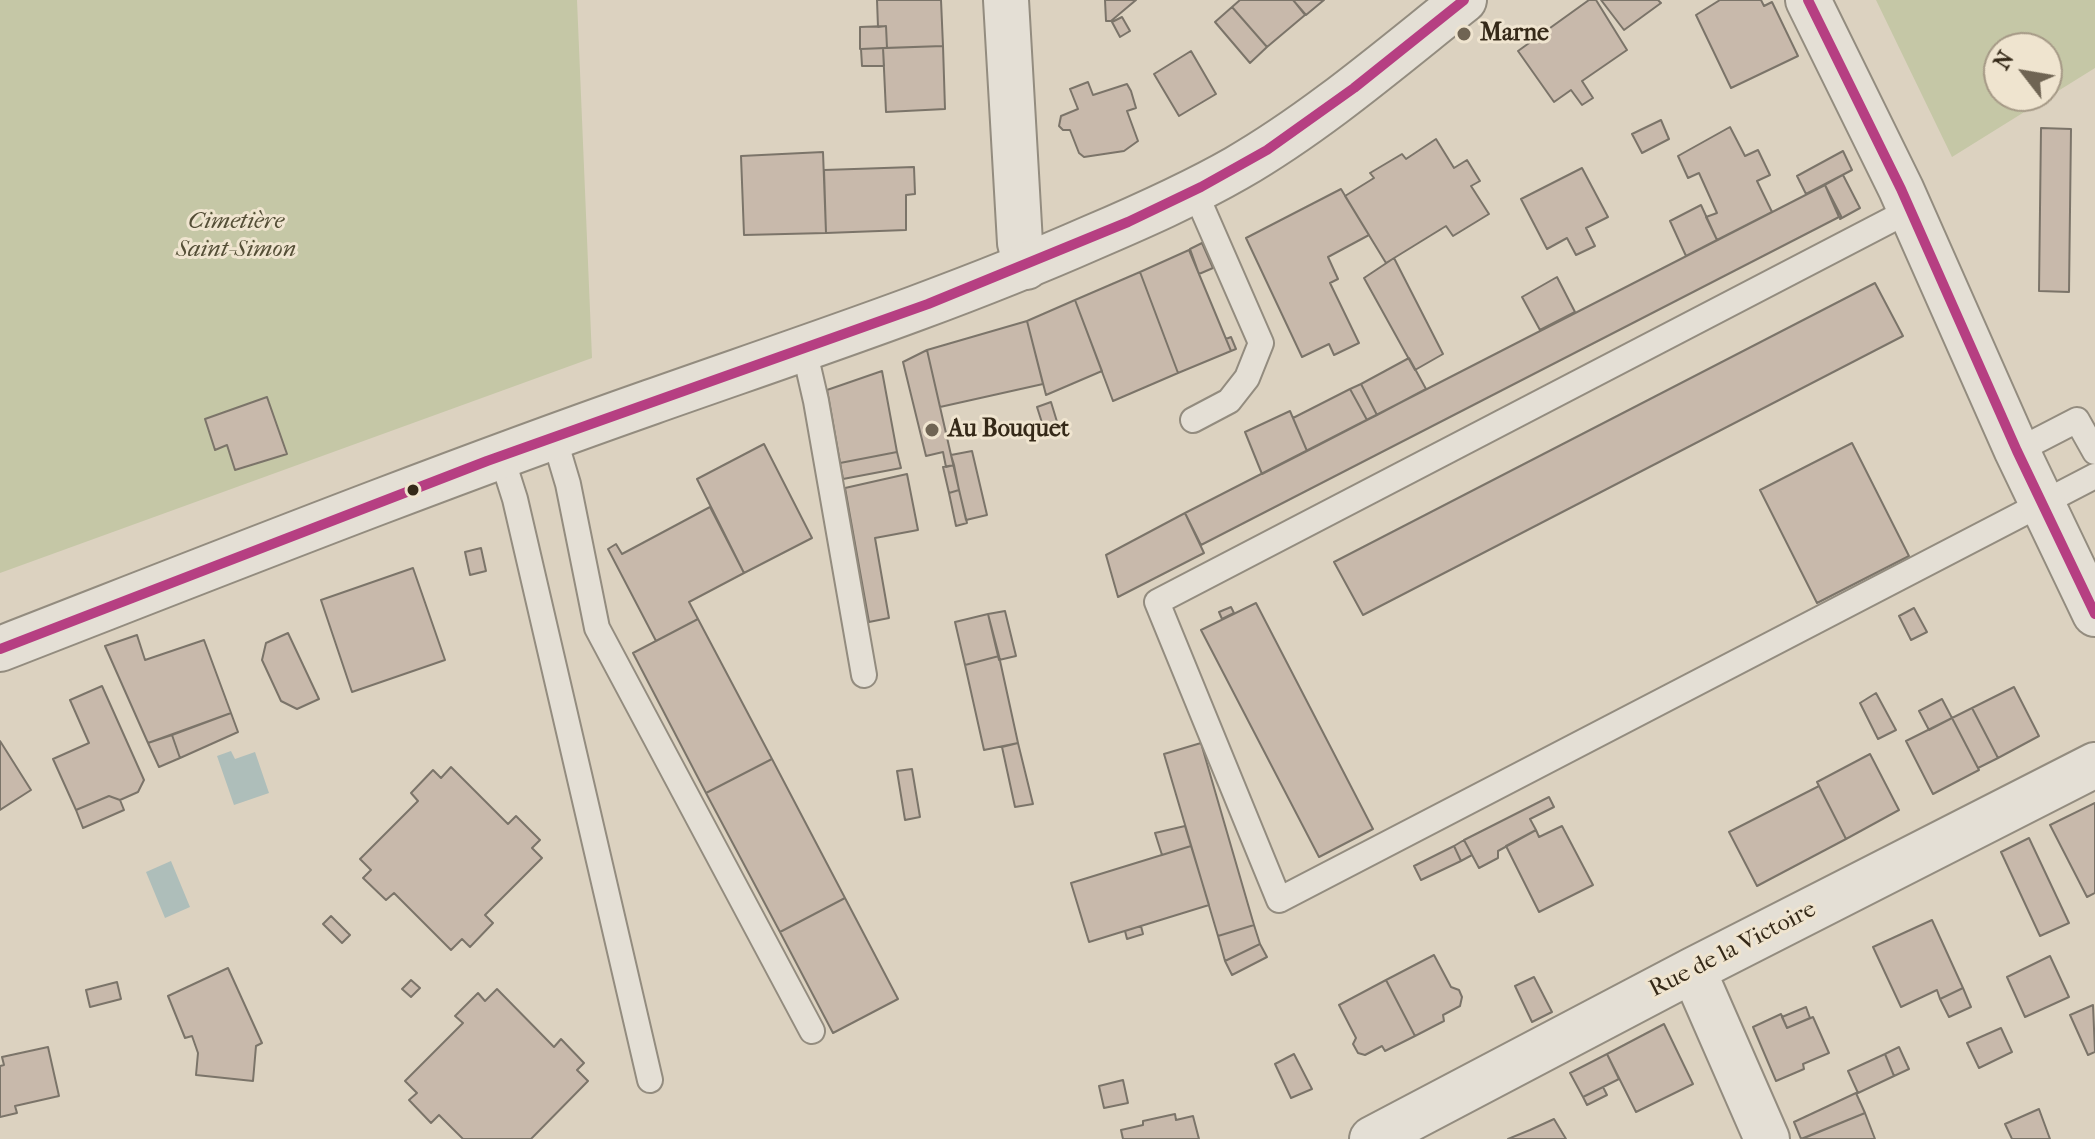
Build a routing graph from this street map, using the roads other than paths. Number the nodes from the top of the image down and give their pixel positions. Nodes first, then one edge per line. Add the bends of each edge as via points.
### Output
1 (1006, 0) edge
2 (1464, 0) edge
3 (1808, 0) edge
4 (1195, 192) junction
5 (1910, 210) junction
6 (1026, 267) junction
7 (804, 349) junction
8 (1193, 420) dead end
9 (554, 437) junction
10 (2017, 451) junction
11 (2095, 452) edge
12 (501, 455) junction
13 (2095, 476) edge
14 (2043, 503) junction
15 (2095, 614) edge
16 (0, 649) edge
17 (864, 675) dead end
18 (2095, 765) edge
19 (1693, 970) junction
20 (812, 1031) dead end
21 (650, 1080) dead end
22 (1372, 1139) edge
23 (1767, 1139) edge

1 - 6 street via 1020,243
2 - 4 street via 1293,132
3 - 5 street
4 - 6 street
4 - 8 lane via 1261,343 1247,378 1229,401
5 - 10 street
5 - 14 lane via 1157,602 1279,900
6 - 7 street
7 - 9 street
7 - 17 lane
9 - 12 street
9 - 20 lane via 597,628
10 - 11 lane via 2077,420
10 - 14 street
12 - 16 street
12 - 21 lane
13 - 14 lane
14 - 15 street
18 - 19 street, Rue de la Victoire
19 - 22 street, Rue de la Victoire
19 - 23 street

